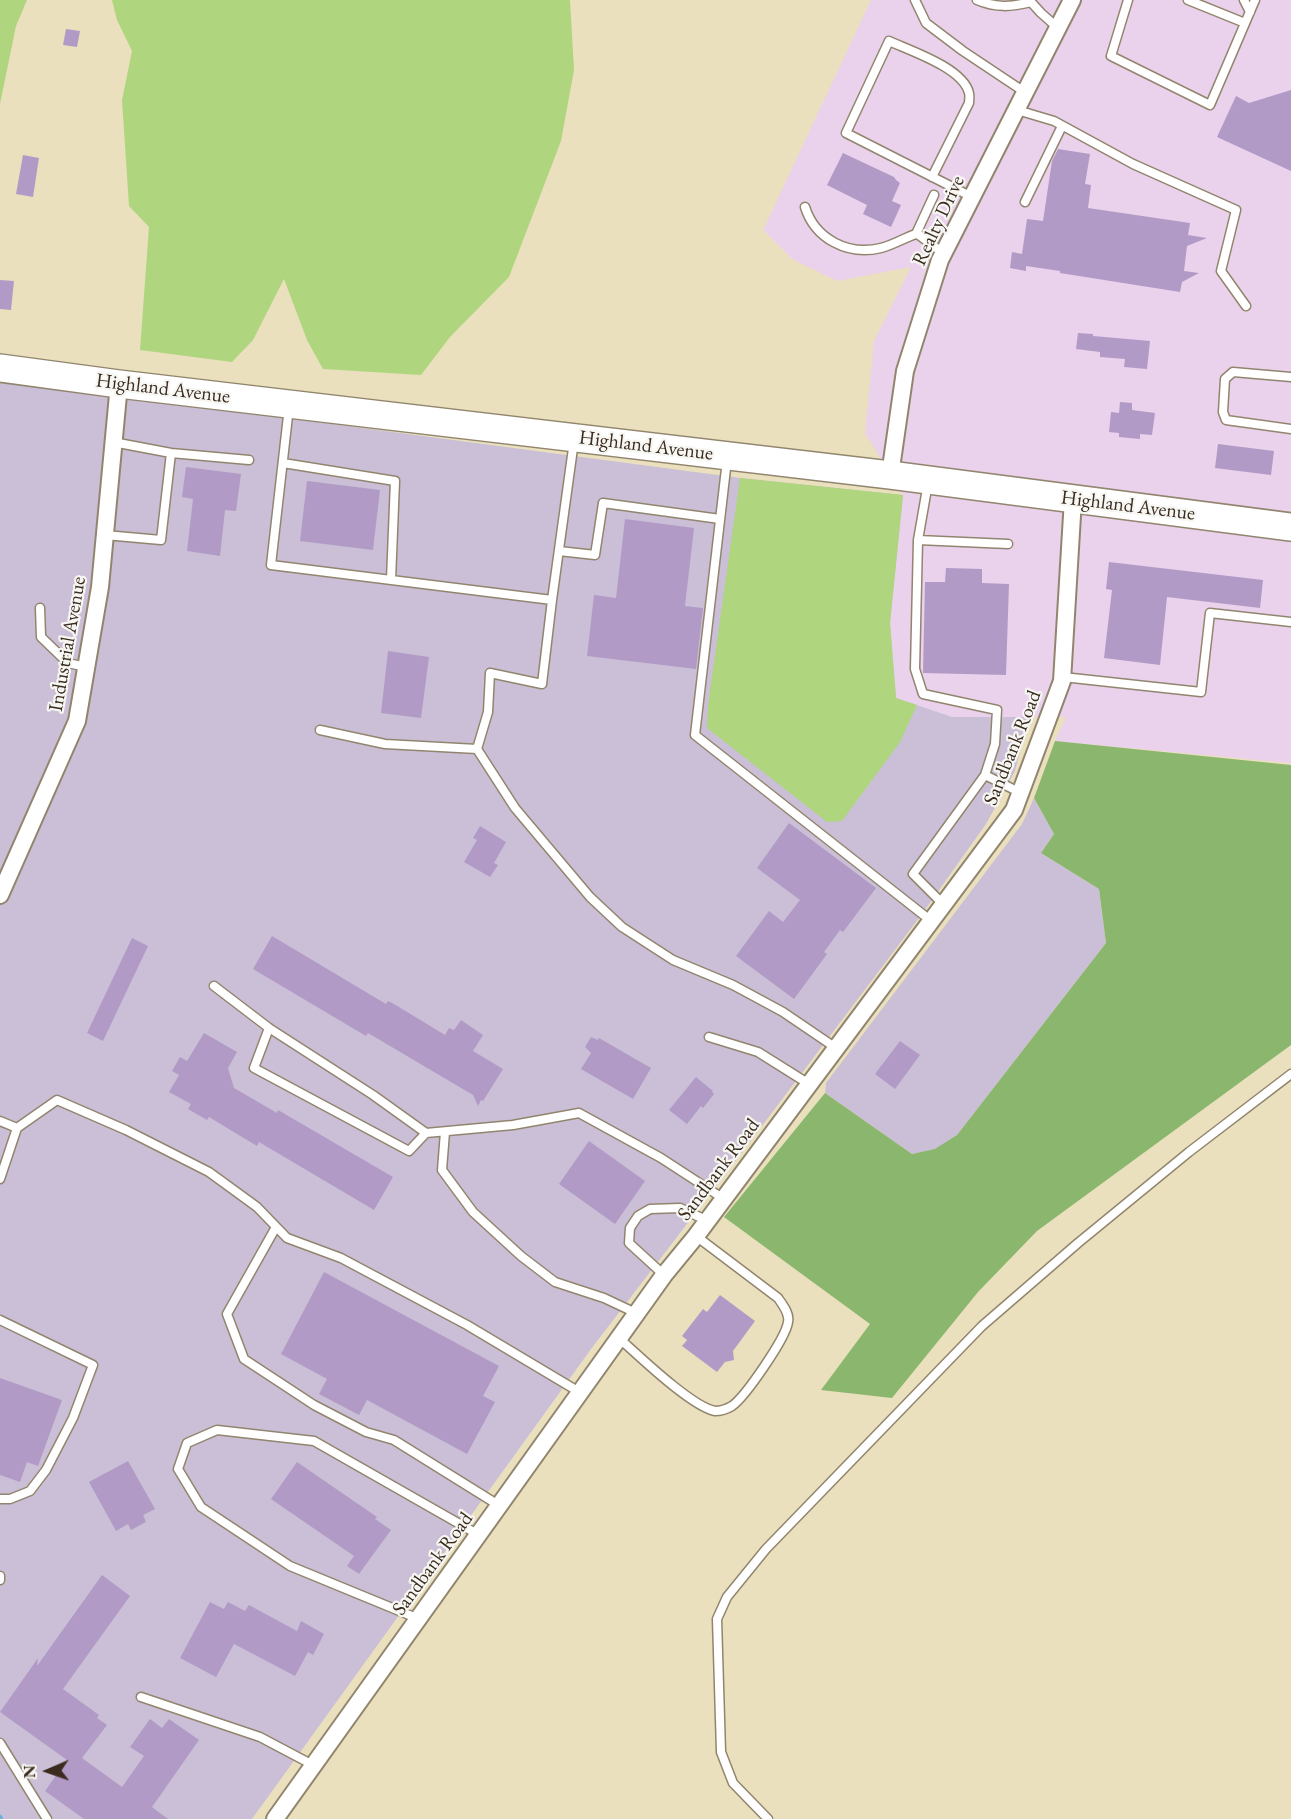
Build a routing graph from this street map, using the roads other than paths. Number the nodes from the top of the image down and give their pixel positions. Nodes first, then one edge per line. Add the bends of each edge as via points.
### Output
1 (915, 0) edge
2 (977, 0) edge
3 (1072, 0) edge
4 (1128, 0) edge
5 (1188, 0) edge
6 (1244, 0) edge
7 (1255, 0) edge
8 (1032, 1) edge
9 (1250, 12) junction
10 (1245, 23) junction
11 (1058, 28) junction
12 (1026, 93) junction
13 (1017, 110) junction
14 (1062, 126) junction
15 (932, 177) junction
16 (934, 195) dead end
17 (972, 197) junction
18 (1025, 202) dead end
19 (805, 207) dead end
20 (916, 234) junction
21 (943, 253) junction
22 (1246, 306) dead end
23 (0, 368) edge
24 (1291, 377) edge
25 (119, 384) junction
26 (289, 404) junction
27 (1291, 429) edge
28 (575, 438) junction
29 (113, 442) junction
30 (171, 453) junction
31 (728, 456) junction
32 (249, 460) dead end
33 (283, 463) junction
34 (890, 475) junction
35 (929, 480) junction
36 (1073, 499) junction
37 (720, 519) junction
38 (1291, 527) edge
39 (105, 535) junction
40 (918, 540) junction
41 (1008, 544) dead end
42 (559, 551) junction
43 (391, 580) junction
44 (552, 600) junction
45 (40, 608) dead end
46 (1291, 622) edge
47 (86, 667) junction
48 (1063, 677) junction
49 (320, 730) dead end
50 (477, 749) junction
51 (985, 775) junction
52 (1021, 793) junction
53 (0, 895) edge
54 (943, 904) junction
55 (930, 920) junction
56 (214, 986) dead end
57 (268, 1028) junction
58 (709, 1037) dead end
59 (836, 1048) junction
60 (1291, 1074) edge
61 (809, 1084) junction
62 (0, 1121) edge
63 (17, 1128) junction
64 (445, 1132) junction
65 (426, 1133) junction
66 (0, 1179) edge
67 (724, 1198) junction
68 (708, 1221) junction
69 (276, 1227) junction
70 (696, 1236) junction
71 (664, 1275) junction
72 (638, 1314) junction
73 (0, 1320) edge
74 (620, 1339) junction
75 (581, 1393) junction
76 (0, 1499) edge
77 (500, 1506) junction
78 (479, 1535) junction
79 (419, 1619) junction
80 (141, 1697) dead end
81 (0, 1743) edge
82 (314, 1765) junction
83 (46, 1819) edge
84 (275, 1819) edge
85 (768, 1819) edge

1 - 12 lane via 926,23
2 - 8 lane via 1003,7
3 - 11 street, Realty Drive
4 - 10 lane via 1111,56 1210,105
5 - 10 lane
6 - 9 lane
7 - 9 lane
8 - 11 lane
9 - 10 lane
11 - 12 street, Realty Drive
12 - 13 street, Realty Drive
13 - 14 lane
13 - 17 street, Realty Drive
14 - 18 lane
14 - 22 lane via 1133,164 1236,210 1221,271
15 - 15 lane via 846,133 889,41 952,72 970,93 969,103
15 - 17 lane
16 - 20 lane
17 - 21 street, Realty Drive
19 - 20 lane via 814,226 850,249 880,248
20 - 21 lane
21 - 34 street, Realty Drive via 905,370
23 - 25 highway, Highland Avenue
24 - 27 lane via 1233,372 1225,379 1223,412 1226,420
25 - 26 highway, Highland Avenue
25 - 29 street, Industrial Avenue
26 - 28 highway, Highland Avenue
26 - 33 lane
28 - 31 highway, Highland Avenue
28 - 42 lane
29 - 30 lane
29 - 39 street, Industrial Avenue
30 - 32 lane
30 - 39 lane via 161,540
31 - 34 highway, Highland Avenue
31 - 37 lane
33 - 43 lane via 395,481
33 - 43 lane via 271,565
34 - 35 highway, Highland Avenue
35 - 36 highway, Highland Avenue
35 - 40 lane
36 - 38 highway, Highland Avenue
36 - 48 street, Sandbank Road
37 - 42 lane via 603,502 596,555
37 - 55 lane via 695,735
39 - 47 street, Industrial Avenue
40 - 41 lane
40 - 51 lane via 915,669 923,694 998,710 995,744
42 - 44 lane
43 - 44 lane
44 - 50 lane via 542,684 490,673 488,712
45 - 47 lane via 41,637 68,663
46 - 48 lane via 1210,613 1201,692
47 - 53 street, Industrial Avenue via 77,721
48 - 52 street, Sandbank Road
49 - 50 lane via 385,744
50 - 59 lane via 515,808 590,897 622,927 673,960 733,985 783,1012
51 - 52 lane
51 - 54 lane via 913,874
52 - 54 street, Sandbank Road via 1014,810
54 - 55 street, Sandbank Road
55 - 59 street, Sandbank Road
56 - 57 lane
57 - 65 lane
57 - 65 lane via 254,1068 409,1151
58 - 61 lane via 758,1052
59 - 61 street, Sandbank Road
60 - 85 lane via 1161,1174 982,1326 765,1549 728,1597 717,1619 721,1752 733,1783
61 - 67 street, Sandbank Road
62 - 63 lane
63 - 66 lane
63 - 69 lane via 57,1100 209,1172
64 - 65 lane
64 - 67 lane via 579,1113
64 - 72 lane via 442,1170 473,1212 555,1282
67 - 68 street, Sandbank Road
68 - 70 street, Sandbank Road
68 - 71 lane via 680,1208 650,1209 638,1216 630,1228 629,1242
69 - 75 lane via 287,1238 341,1258 466,1325
69 - 77 lane via 227,1314 244,1359 314,1405 366,1432 394,1440
70 - 71 street, Sandbank Road
70 - 74 lane via 778,1298 789,1320 782,1338 742,1396 721,1411 699,1404
71 - 72 street, Sandbank Road
72 - 74 street, Sandbank Road
73 - 76 lane via 93,1365 73,1418 46,1470 30,1491
74 - 75 street, Sandbank Road
75 - 77 street, Sandbank Road
77 - 78 street, Sandbank Road
78 - 79 street, Sandbank Road
78 - 79 lane via 314,1441 217,1430 187,1443 178,1469 201,1507 290,1566
79 - 82 street, Sandbank Road
80 - 82 lane via 260,1737
81 - 83 lane
82 - 84 street, Sandbank Road

